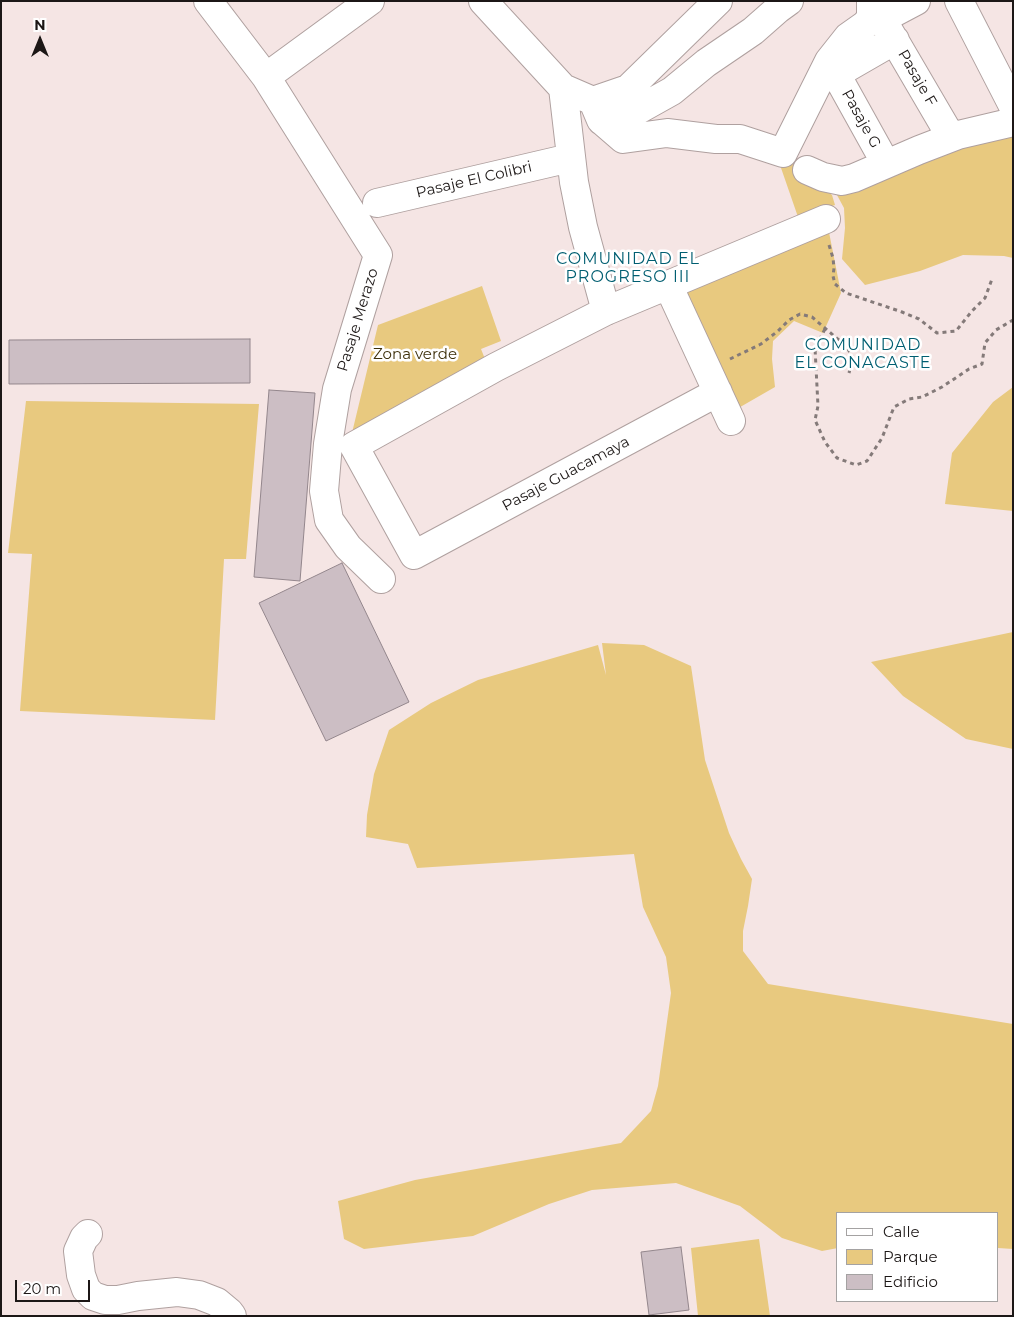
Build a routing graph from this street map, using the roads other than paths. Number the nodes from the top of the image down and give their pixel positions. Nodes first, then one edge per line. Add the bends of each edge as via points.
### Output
1 (208, 1) edge
2 (370, 1) edge
3 (483, 1) edge
4 (718, 1) edge
5 (916, 1) edge
6 (959, 1) edge
7 (780, 4) edge
8 (883, 20) edge
9 (266, 77) junction
10 (563, 88) junction
11 (1013, 106) edge
12 (597, 111) junction
13 (1013, 122) edge
14 (951, 137) junction
15 (570, 158) junction
16 (886, 164) junction
17 (807, 170) dead end
18 (377, 203) dead end
19 (827, 229) road end
20 (668, 285) junction
21 (606, 311) junction
22 (712, 381) junction
23 (731, 421) dead end
24 (381, 579) dead end
25 (88, 1234) dead end
26 (232, 1316) edge

1 - 9 street, Pasaje Merazo
2 - 9 street
3 - 10 street
4 - 12 street via 628,89
5 - 8 street
6 - 11 street
7 - 12 street via 753,31 672,91 638,110
8 - 12 street via 871,18 848,37 829,61 783,153 740,139 667,133 623,139
8 - 14 street, Pasaje F
8 - 16 street, Pasaje G via 836,74
9 - 24 street, Pasaje Merazo via 378,255 337,389 324,491 329,520 348,547
10 - 12 street
10 - 15 street
13 - 14 street
14 - 16 street
15 - 18 street, Pasaje El Colibri
15 - 21 street via 583,227
16 - 17 street via 842,181
19 - 20 street
20 - 21 street
20 - 22 street
21 - 22 street, Pasaje Guacamaya via 496,367 354,446 414,555
22 - 23 street
25 - 26 street via 78,1250 81,1275 92,1296 118,1300 177,1292 199,1295 217,1302

